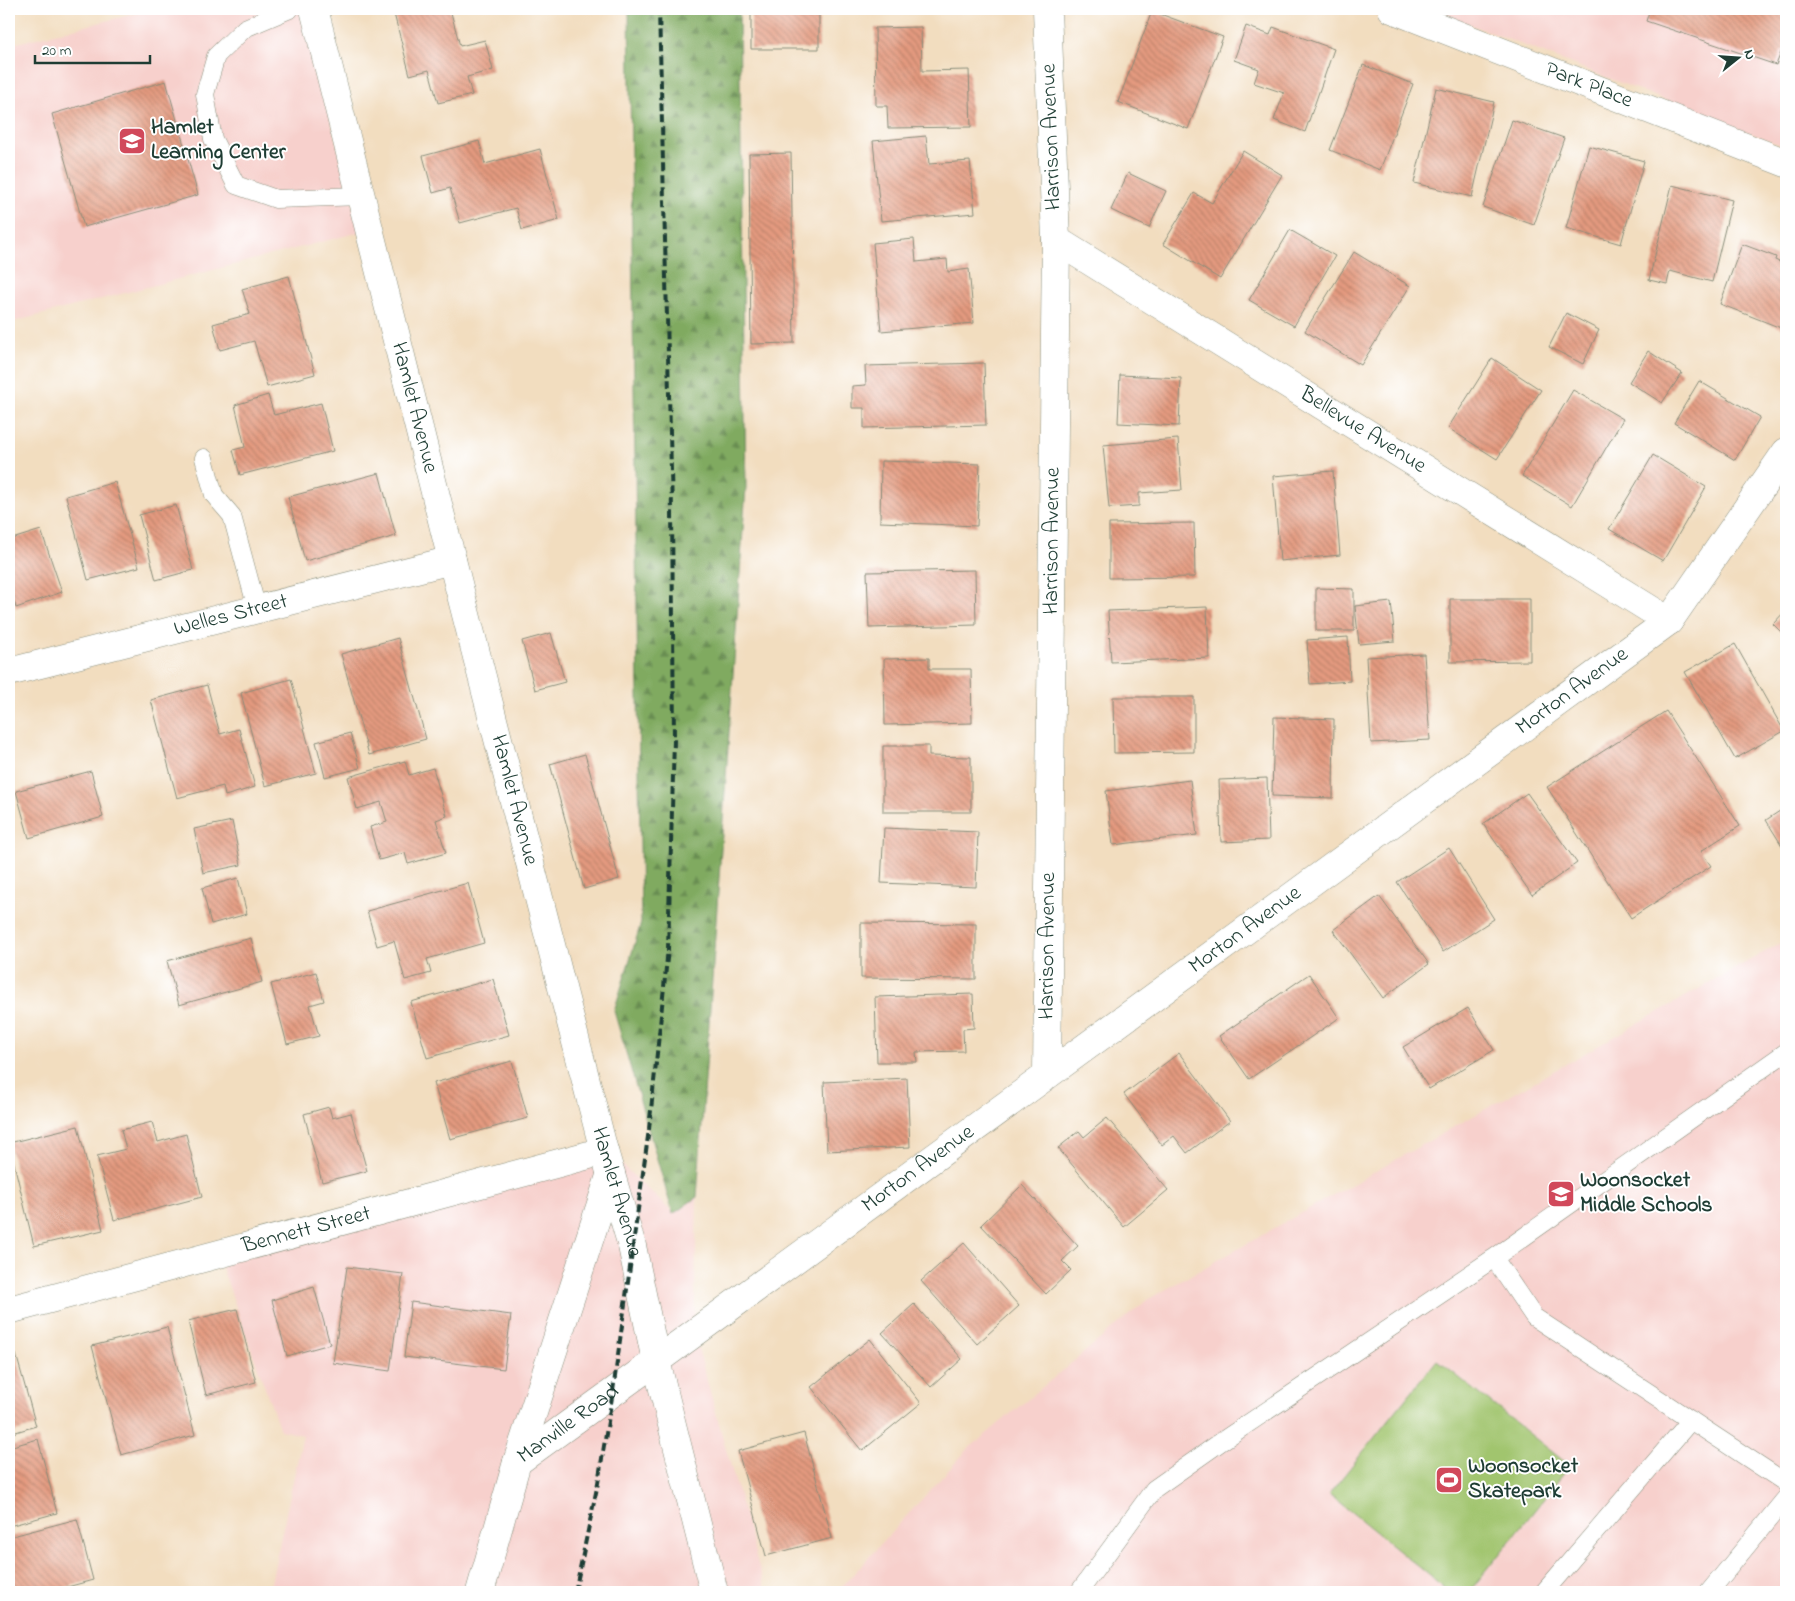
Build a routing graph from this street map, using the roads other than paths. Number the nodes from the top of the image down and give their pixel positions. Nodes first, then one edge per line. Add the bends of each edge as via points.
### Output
1 (290, 9) edge
2 (314, 9) edge
3 (1048, 9) edge
4 (1392, 9) edge
5 (1786, 163) edge
6 (361, 196) junction
7 (1056, 240) junction
8 (1786, 452) edge
9 (204, 458) dead end
10 (452, 560) junction
11 (257, 609) junction
12 (1669, 621) junction
13 (9, 672) edge
14 (1786, 1052) edge
15 (1047, 1075) junction
16 (608, 1162) junction
17 (1494, 1258) junction
18 (9, 1310) edge
19 (656, 1361) junction
20 (1691, 1420) junction
21 (518, 1462) junction
22 (1786, 1483) edge
23 (1786, 1498) edge
24 (480, 1592) edge
25 (714, 1592) edge
26 (1080, 1592) edge
27 (1544, 1592) edge
28 (1709, 1592) edge

1 - 6 lane via 245,28 216,56 206,94 213,139 236,185 276,199
2 - 6 street, Hamlet Avenue
3 - 7 street, Harrison Avenue
4 - 5 street, Park Place
6 - 10 street, Hamlet Avenue
7 - 12 street, Bellevue Avenue
7 - 15 street, Harrison Avenue
8 - 12 street, Morton Avenue
9 - 11 lane via 214,495 232,516
10 - 11 street, Welles Street
10 - 16 street, Hamlet Avenue
11 - 13 street, Welles Street
12 - 15 street, Morton Avenue
14 - 17 lane
15 - 19 street, Morton Avenue
16 - 18 street, Bennett Street
16 - 19 street, Hamlet Avenue via 632,1246
16 - 21 street
17 - 20 lane via 1534,1317
17 - 26 lane via 1154,1489
19 - 21 street, Manville Road
19 - 25 street, Hamlet Avenue
20 - 22 lane
20 - 27 lane
21 - 24 street, Manville Road
23 - 28 lane

